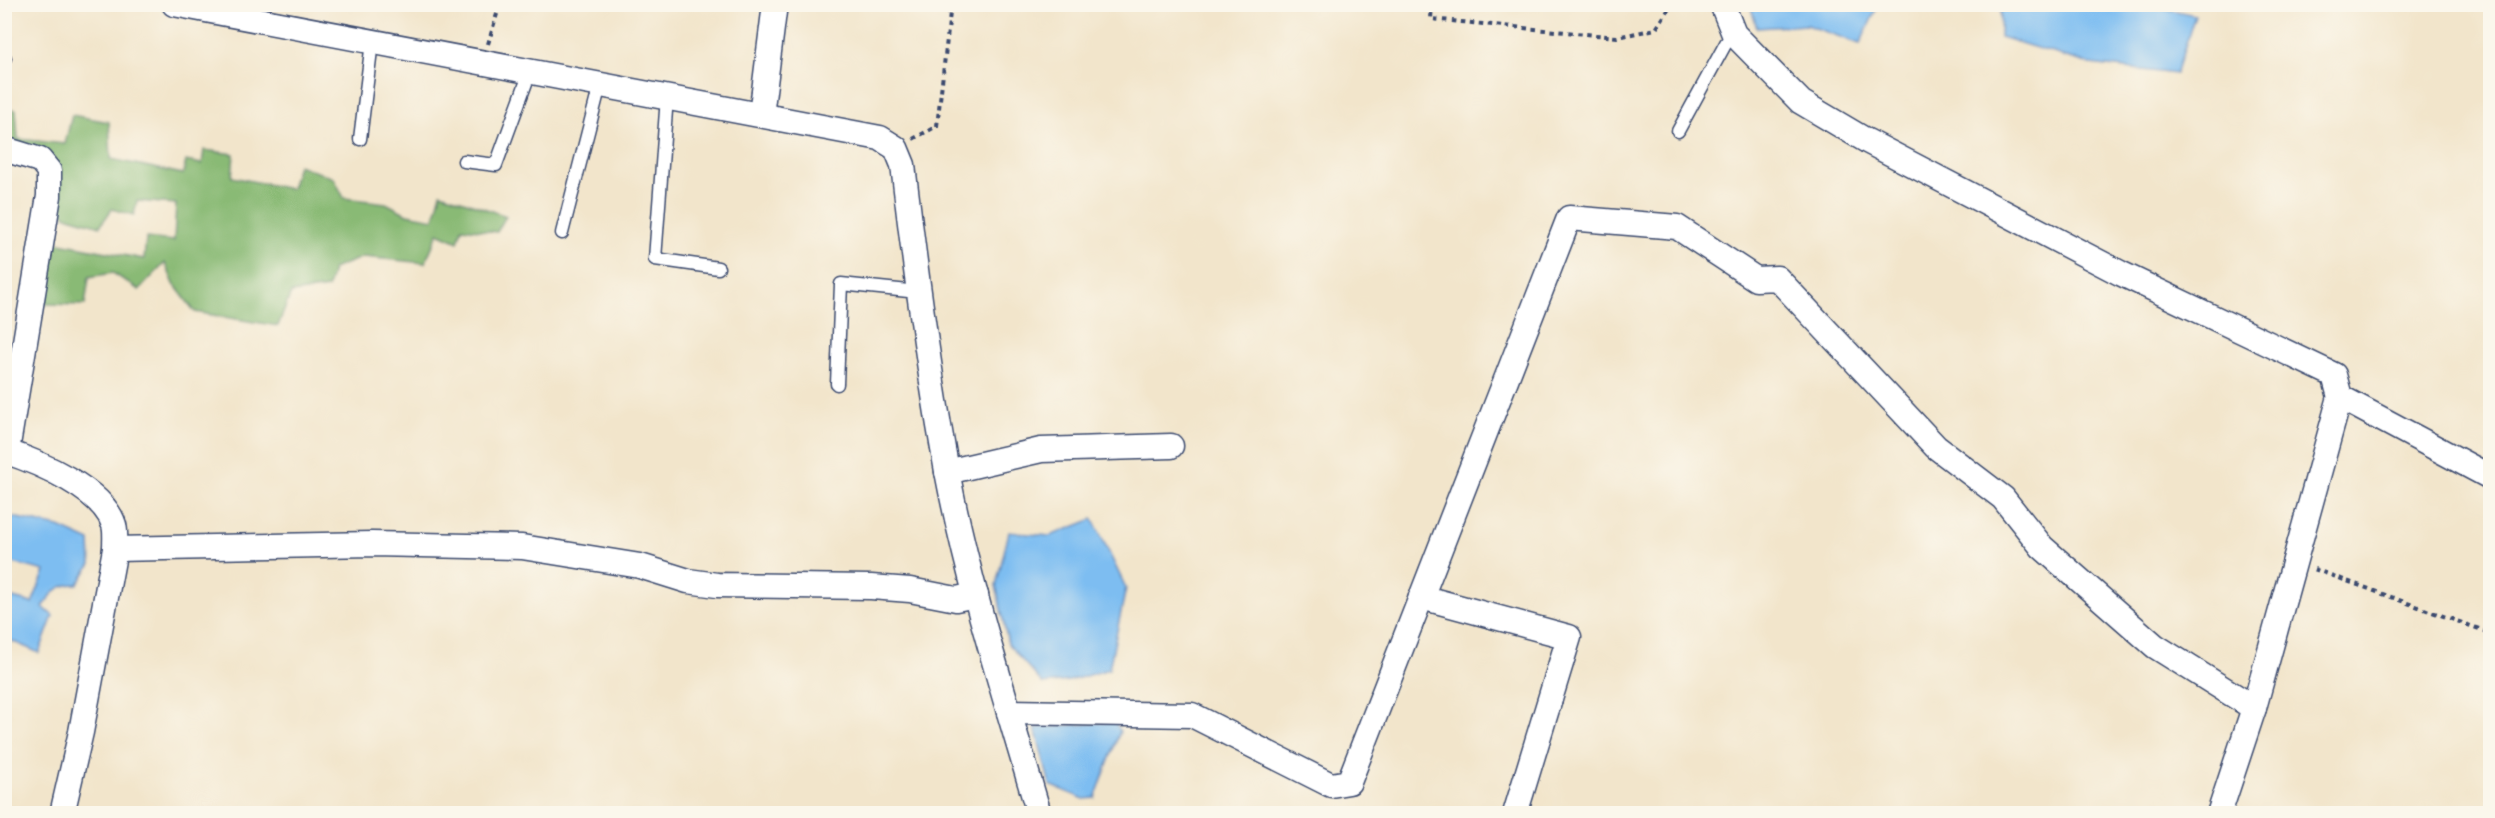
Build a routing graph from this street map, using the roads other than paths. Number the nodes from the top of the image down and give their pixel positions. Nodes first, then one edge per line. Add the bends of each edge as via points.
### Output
1 (174, 4) edge
2 (775, 4) edge
3 (1722, 4) edge
4 (1734, 34) junction
5 (372, 42) junction
6 (530, 72) junction
7 (600, 85) junction
8 (667, 97) junction
9 (761, 115) junction
10 (1678, 131) dead end
11 (360, 139) dead end
12 (4, 149) edge
13 (464, 161) dead end
14 (562, 233) dead end
15 (718, 268) dead end
16 (918, 292) junction
17 (837, 384) dead end
18 (2340, 397) junction
19 (1171, 446) dead end
20 (6, 451) edge
21 (947, 472) junction
22 (2490, 477) edge
23 (116, 549) junction
24 (976, 595) junction
25 (1421, 597) junction
26 (2254, 708) junction
27 (1009, 712) junction
28 (62, 813) edge
29 (1039, 813) edge
30 (1515, 813) edge
31 (2219, 813) edge

1 - 5 street
2 - 9 street
3 - 4 street
4 - 10 lane
4 - 18 street via 1801,102 1867,141 2120,273 2334,375
5 - 6 street
5 - 11 lane
6 - 7 street
6 - 13 lane via 496,165
7 - 8 street
7 - 14 lane
8 - 9 street
8 - 15 lane via 655,259
9 - 16 street via 880,138 896,148 903,165
12 - 20 street via 40,160 49,171 49,196
16 - 17 lane via 842,284
16 - 21 street
18 - 22 street
18 - 26 street
19 - 21 street via 1041,450
20 - 23 street via 60,474 103,505 114,525
21 - 24 street
23 - 24 street via 372,544 522,547 640,566 688,581 717,585 871,587 956,599
23 - 28 street
24 - 27 street
25 - 26 street via 1569,218 1677,227 1756,279 1777,279 1936,447 2003,498 2042,547 2155,646
25 - 27 street via 1349,782 1331,785 1192,715
25 - 30 street via 1569,637
26 - 31 street
27 - 29 street

